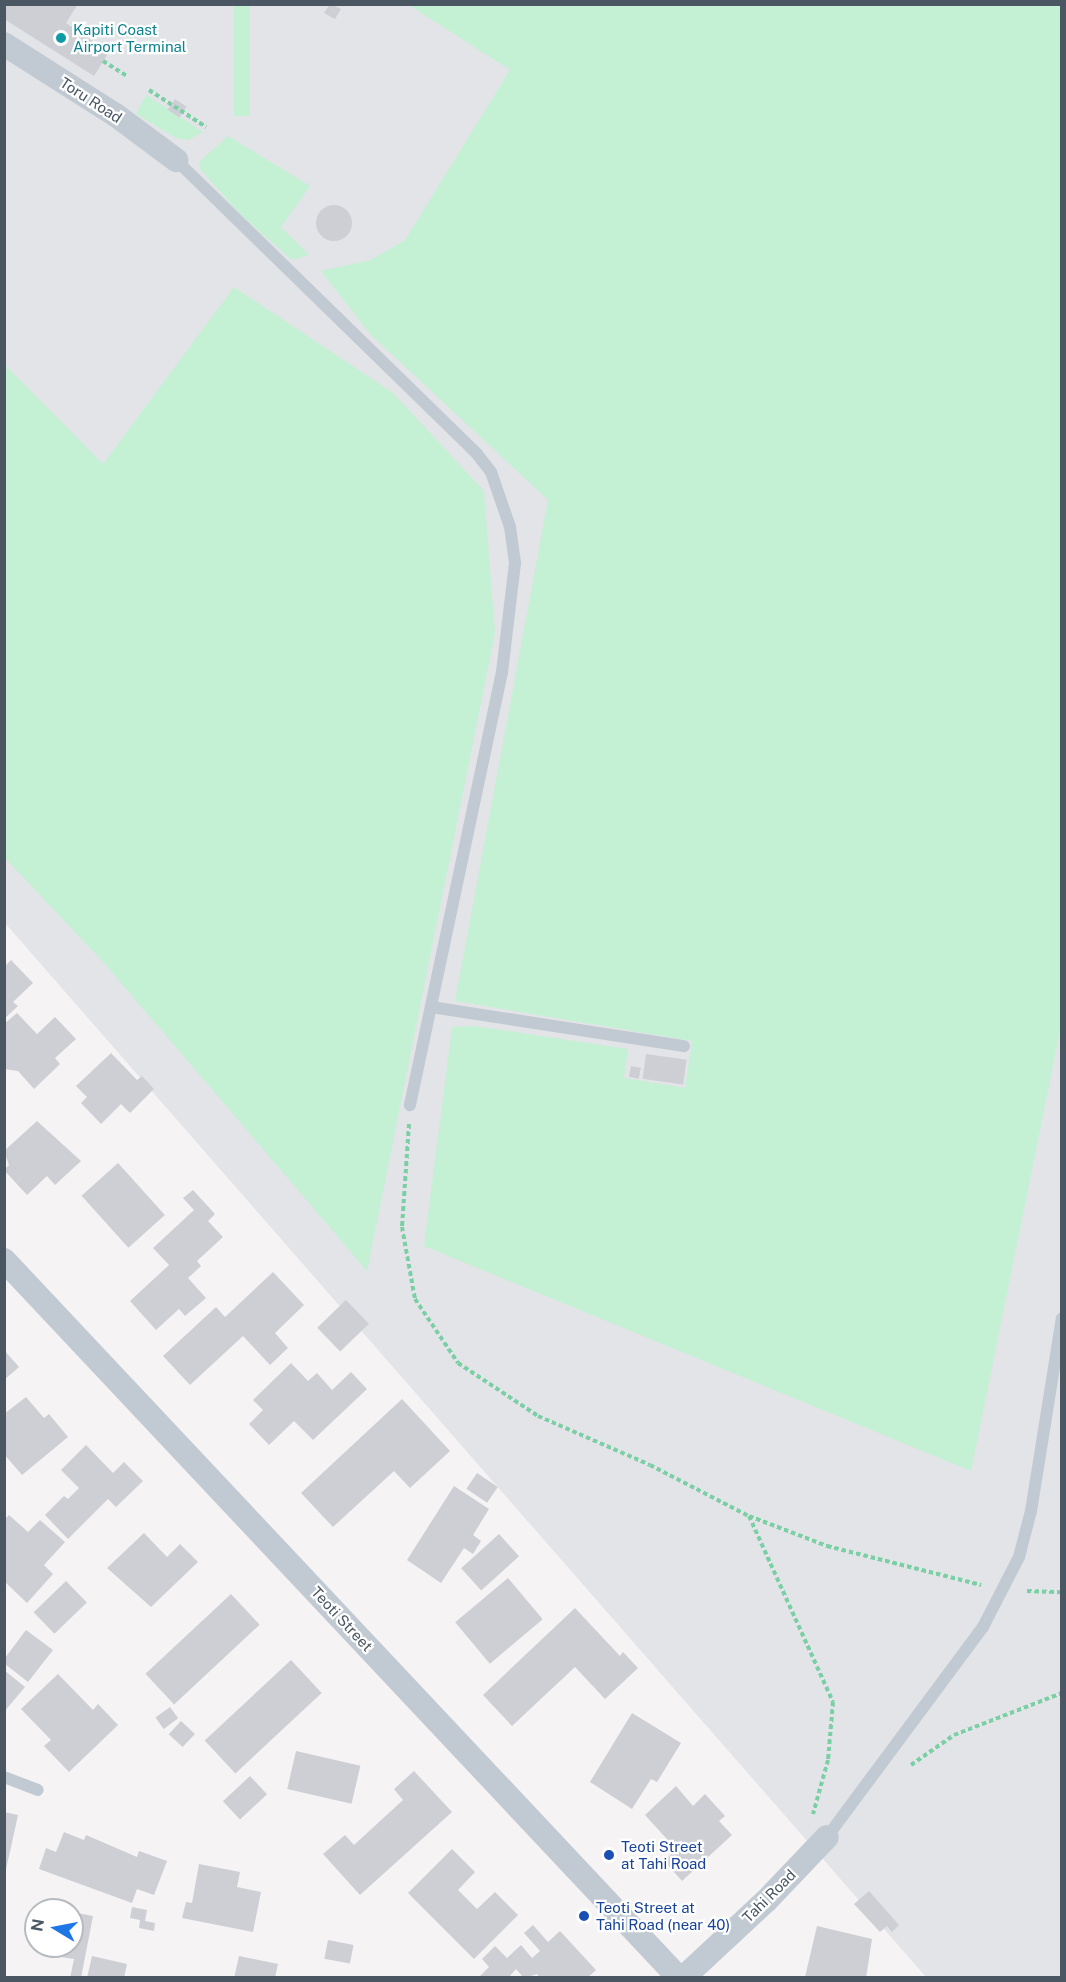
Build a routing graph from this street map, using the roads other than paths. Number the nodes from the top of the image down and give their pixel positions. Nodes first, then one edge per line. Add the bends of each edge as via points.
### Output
1 (4, 44) edge
2 (176, 160) joint
3 (431, 1007) junction
4 (684, 1046) dead end
5 (410, 1105) road end
6 (4, 1260) edge
7 (1062, 1318) edge
8 (4, 1778) edge
9 (38, 1790) dead end
10 (821, 1831) joint
11 (681, 1977) edge

1 - 2 street, Toru Road via 117,116
2 - 3 lane via 477,454 501,494 515,563 512,604 502,672
3 - 4 lane
3 - 5 lane
6 - 11 street, Teoti Street
7 - 10 lane via 1027,1534 1004,1590 983,1626
8 - 9 lane
10 - 11 street, Tahi Road via 766,1901

